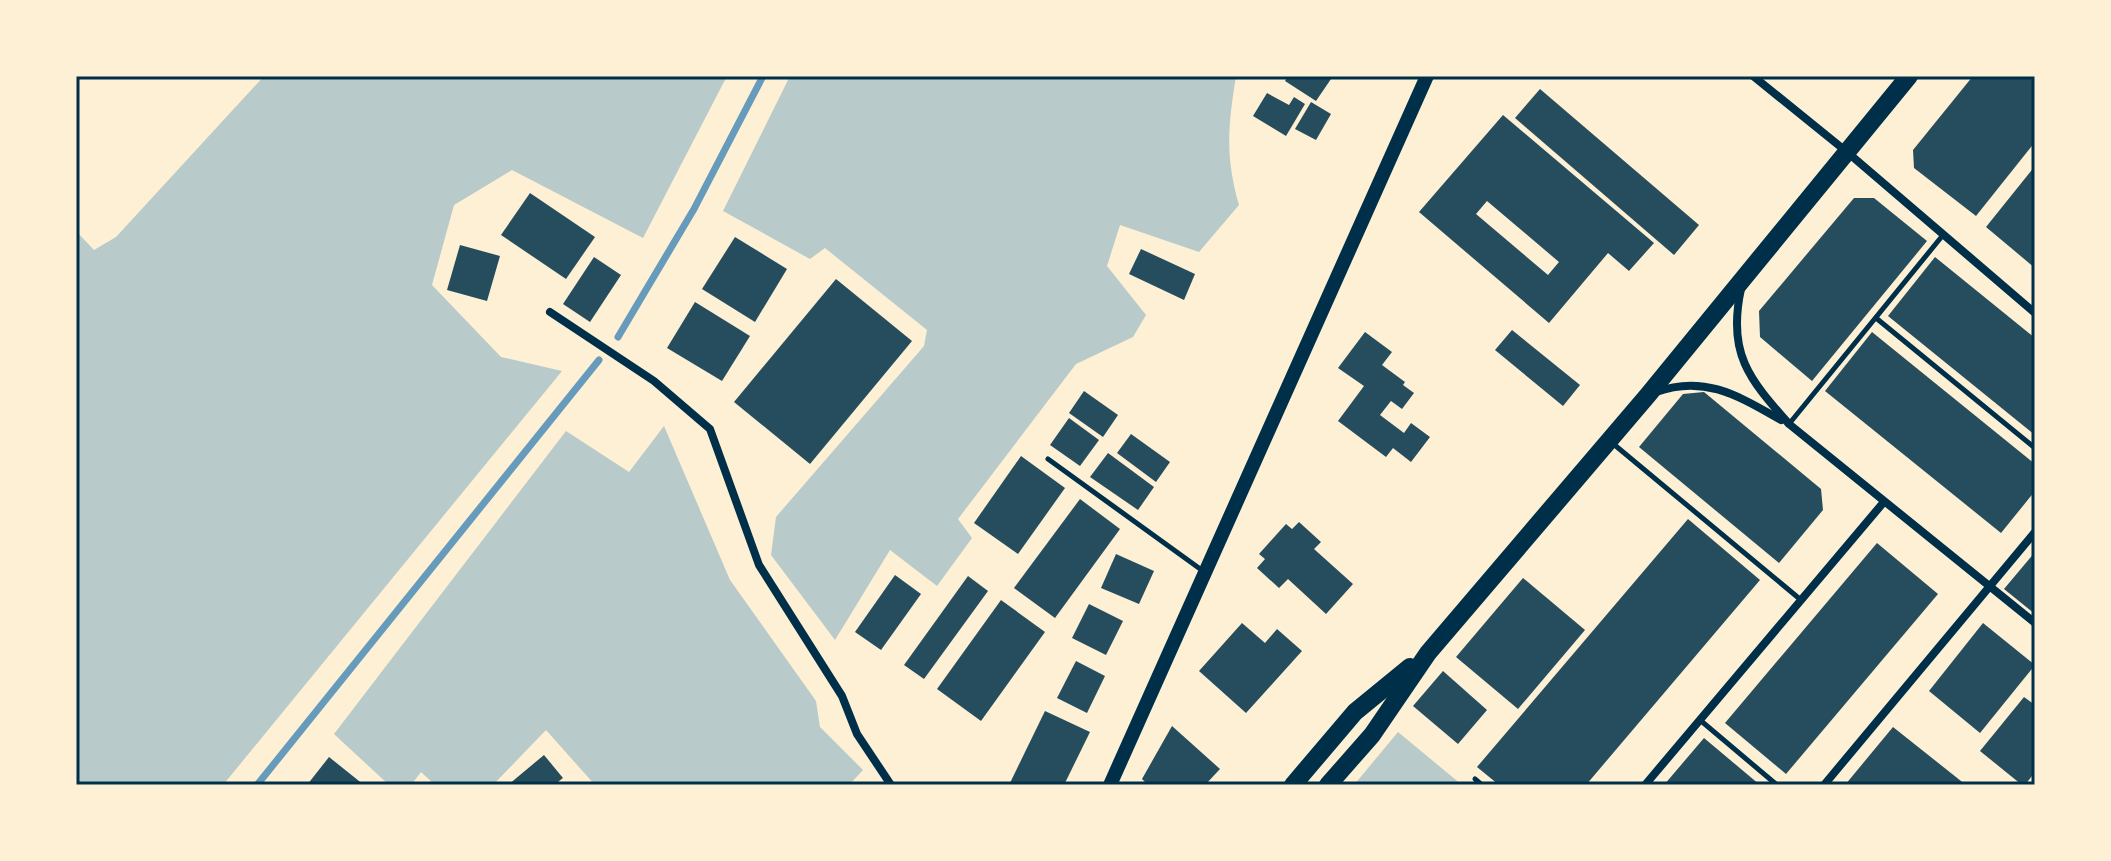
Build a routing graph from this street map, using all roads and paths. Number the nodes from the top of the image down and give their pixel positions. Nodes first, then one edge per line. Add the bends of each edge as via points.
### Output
1 (1427, 76) edge
2 (1753, 76) edge
3 (1909, 76) edge
4 (1847, 152) junction
5 (1944, 235) junction
6 (1743, 281) junction
7 (550, 312) dead end
8 (2035, 313) edge
9 (1876, 318) junction
10 (1648, 395) junction
11 (1789, 424) junction
12 (1610, 441) junction
13 (2035, 448) edge
14 (1048, 459) dead end
15 (1883, 503) junction
16 (2035, 532) edge
17 (1205, 573) junction
18 (1990, 587) junction
19 (1801, 600) junction
20 (2035, 623) edge
21 (1428, 653) junction
22 (1700, 720) junction
23 (1475, 779) dead end
24 (891, 785) edge
25 (1110, 785) edge
26 (1293, 785) edge
27 (1328, 785) edge
28 (1482, 785) edge
29 (1645, 785) edge
30 (1777, 785) edge
31 (1824, 785) edge

1 - 17 street
2 - 4 street
3 - 4 highway
4 - 5 street
4 - 6 highway
5 - 8 street
5 - 9 lane
6 - 10 highway
6 - 11 street via 1736,312 1744,365 1754,385
7 - 24 street via 654,381 710,429 759,565
9 - 11 lane
9 - 13 lane
10 - 11 street via 1699,385 1723,390
10 - 12 highway
11 - 15 street
12 - 19 lane
12 - 21 highway
14 - 17 lane
15 - 18 street
15 - 19 street
16 - 18 street
17 - 25 street
18 - 20 street
18 - 31 street
19 - 22 street
21 - 26 highway via 1355,712
21 - 27 highway via 1372,735
22 - 29 street
22 - 30 lane
23 - 28 lane

